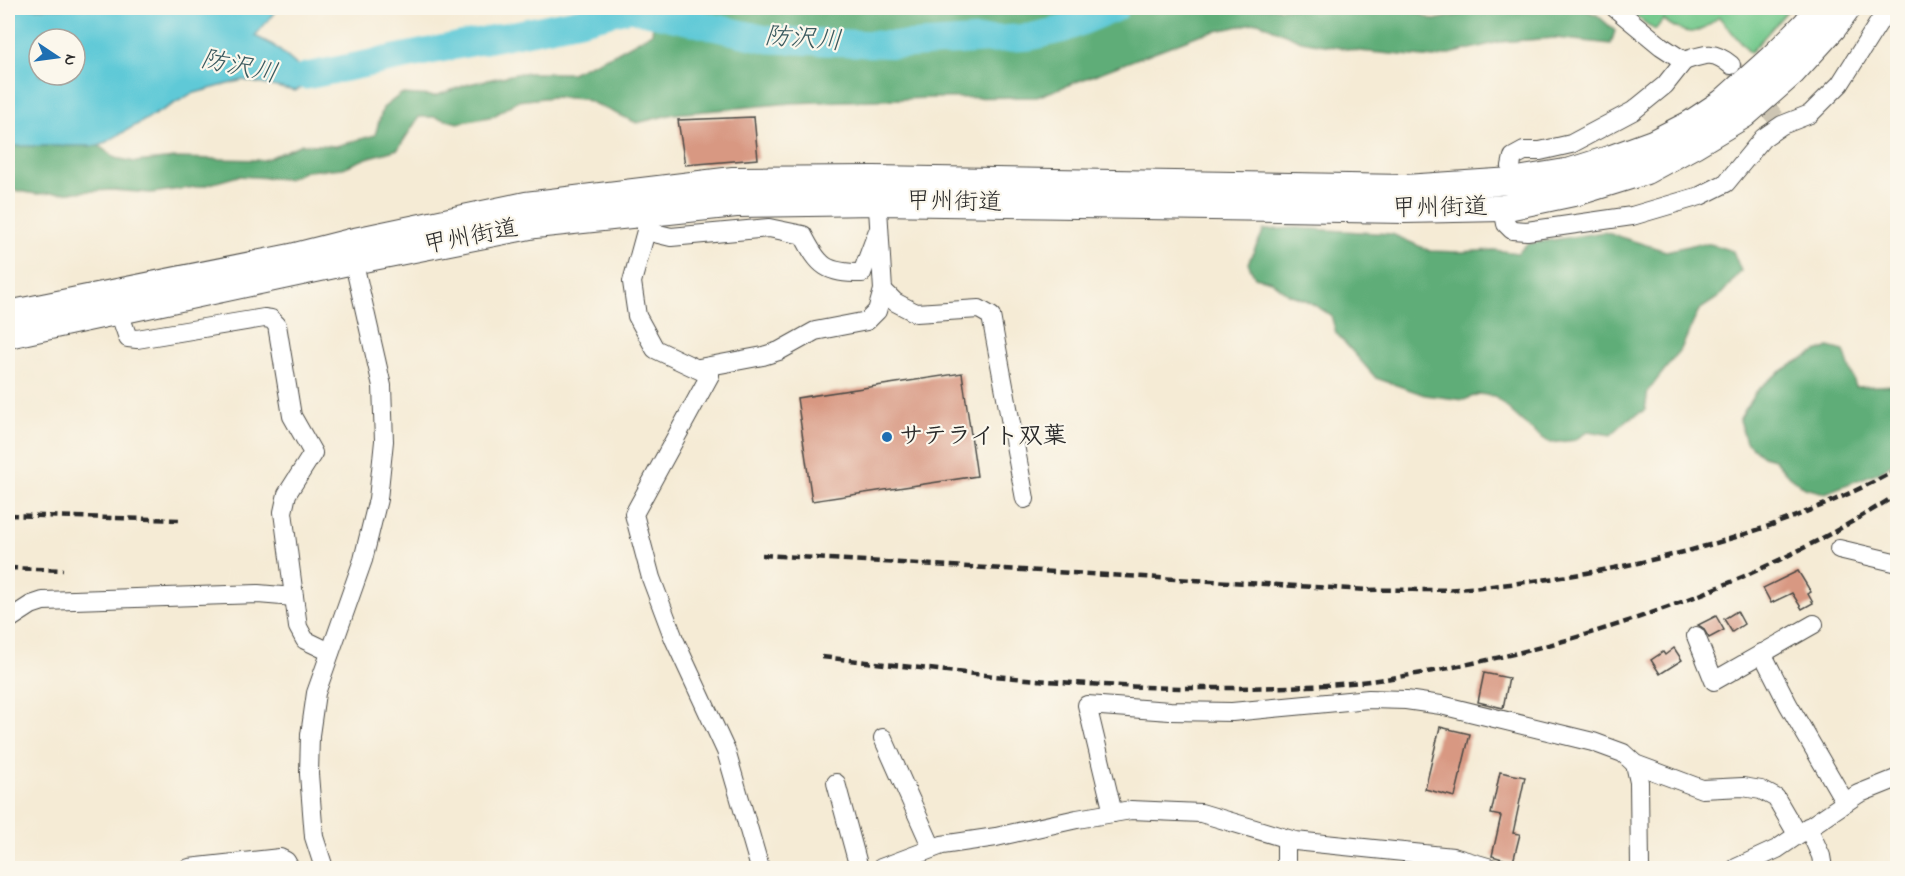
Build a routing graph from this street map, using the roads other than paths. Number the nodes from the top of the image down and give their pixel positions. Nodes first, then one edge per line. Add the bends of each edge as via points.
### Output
1 (1615, 8) edge
2 (1818, 8) edge
3 (1848, 8) edge
4 (1888, 8) edge
5 (1684, 61) junction
6 (1731, 65) tunnel mouth
7 (1512, 181) junction
8 (877, 202) junction
9 (1503, 208) junction
10 (646, 221) junction
11 (351, 251) junction
12 (883, 290) junction
13 (118, 312) junction
14 (8, 314) edge
15 (8, 335) edge
16 (699, 368) junction
17 (1025, 499) dead end
18 (1839, 549) dead end
19 (1898, 563) edge
20 (294, 597) junction
21 (8, 620) edge
22 (1814, 624) dead end
23 (1696, 636) dead end
24 (330, 652) junction
25 (1762, 653) junction
26 (883, 738) dead end
27 (1635, 764) junction
28 (1898, 778) edge
29 (836, 783) dead end
30 (1845, 802) junction
31 (1113, 813) junction
32 (1803, 830) junction
33 (1286, 839) junction
34 (932, 848) junction
35 (189, 868) edge
36 (290, 868) edge
37 (324, 868) edge
38 (760, 868) edge
39 (859, 868) edge
40 (881, 868) edge
41 (1286, 868) edge
42 (1491, 868) edge
43 (1640, 868) edge
44 (1736, 868) edge
45 (1823, 868) edge

1 - 5 street
2 - 7 highway, 甲州街道 via 1771,59 1723,102 1690,123 1653,143 1612,158 1571,171
3 - 9 highway, 甲州街道 via 1792,73 1744,115 1694,145 1646,171 1578,192
4 - 9 street via 1840,84 1810,114 1779,121 1726,183 1700,196 1632,216 1519,230 1506,224
5 - 6 street via 1705,54 1720,56
5 - 7 street via 1665,85 1633,111 1571,144 1524,151 1513,157
7 - 8 highway, 甲州街道 via 1405,188
8 - 9 highway, 甲州街道
8 - 10 highway, 甲州街道 via 736,204
8 - 10 street via 862,273 839,273 815,260 803,236 768,228 671,237
8 - 11 highway, 甲州街道 via 733,180 526,205
8 - 12 street
10 - 11 highway, 甲州街道 via 535,225
10 - 16 street via 632,282 637,316 655,349
11 - 13 highway, 甲州街道
11 - 14 highway, 甲州街道 via 291,257
11 - 24 street via 381,386 384,441 378,499 363,560
12 - 16 street via 877,311 867,321 815,331 763,356
12 - 17 street via 916,313 979,309 991,316
13 - 15 highway, 甲州街道
13 - 20 street via 128,338 137,339 264,318 277,325 292,416 313,453 287,494 283,512
16 - 38 street via 710,375 634,514 651,578 674,639 726,751
18 - 19 street
20 - 21 street via 258,594 43,601
20 - 24 street via 298,627 305,640
22 - 25 street
23 - 25 street via 1714,681
24 - 37 street via 316,693 310,735 314,837
25 - 30 street
26 - 34 street
27 - 31 street via 1623,753 1593,742 1406,700 1369,699 1232,712 1087,705
27 - 32 street via 1702,789 1761,790 1776,798
27 - 43 street via 1639,782
28 - 30 street
29 - 39 street
30 - 32 street
31 - 33 street via 1201,813
31 - 34 street
32 - 44 street via 1776,849
32 - 45 street via 1821,856
33 - 41 street
33 - 42 street via 1453,857
34 - 40 street
35 - 36 street via 280,858

